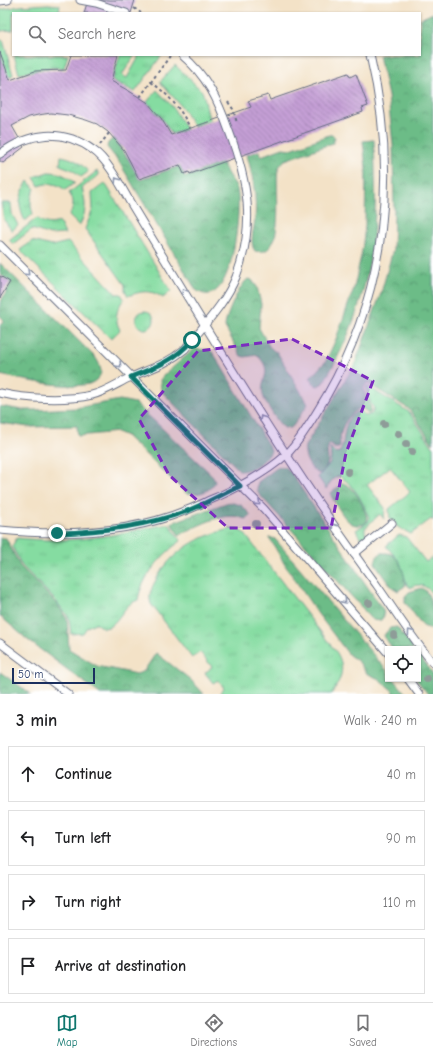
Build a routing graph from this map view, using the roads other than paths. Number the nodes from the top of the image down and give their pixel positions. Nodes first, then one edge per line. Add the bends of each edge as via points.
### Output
1 (8, 0) edge
2 (80, 0) edge
3 (0, 1) edge
4 (123, 12) edge
5 (183, 56) edge
6 (370, 56) edge
7 (0, 154) edge
8 (0, 245) edge
9 (205, 325) junction
10 (131, 377) junction
11 (0, 393) edge
12 (286, 455) junction
13 (240, 486) junction
14 (392, 523) dead end
15 (0, 530) edge
16 (354, 554) junction
17 (0, 643) edge
18 (385, 650) edge
19 (433, 663) edge
20 (410, 682) edge
21 (68, 694) edge
22 (419, 694) edge

1 - 3 lane
2 - 4 lane
5 - 9 lane via 206,80 217,100 241,166 248,204 246,238 236,276 228,293
6 - 12 lane via 380,108 384,168 383,221 377,261 365,307 345,360 322,404
9 -> 7 lane via 119,184 95,151 66,137 41,135 18,142
8 -> 10 lane
9 - 10 lane via 177,355
12 -> 9 lane
10 - 11 lane via 93,395 78,397 32,399
10 - 13 lane
12 - 13 lane
16 -> 12 lane
13 - 15 lane via 187,511 118,528 57,533
13 -> 18 lane via 264,509
14 - 16 lane
19 -> 16 lane
17 - 21 lane
20 - 22 lane

